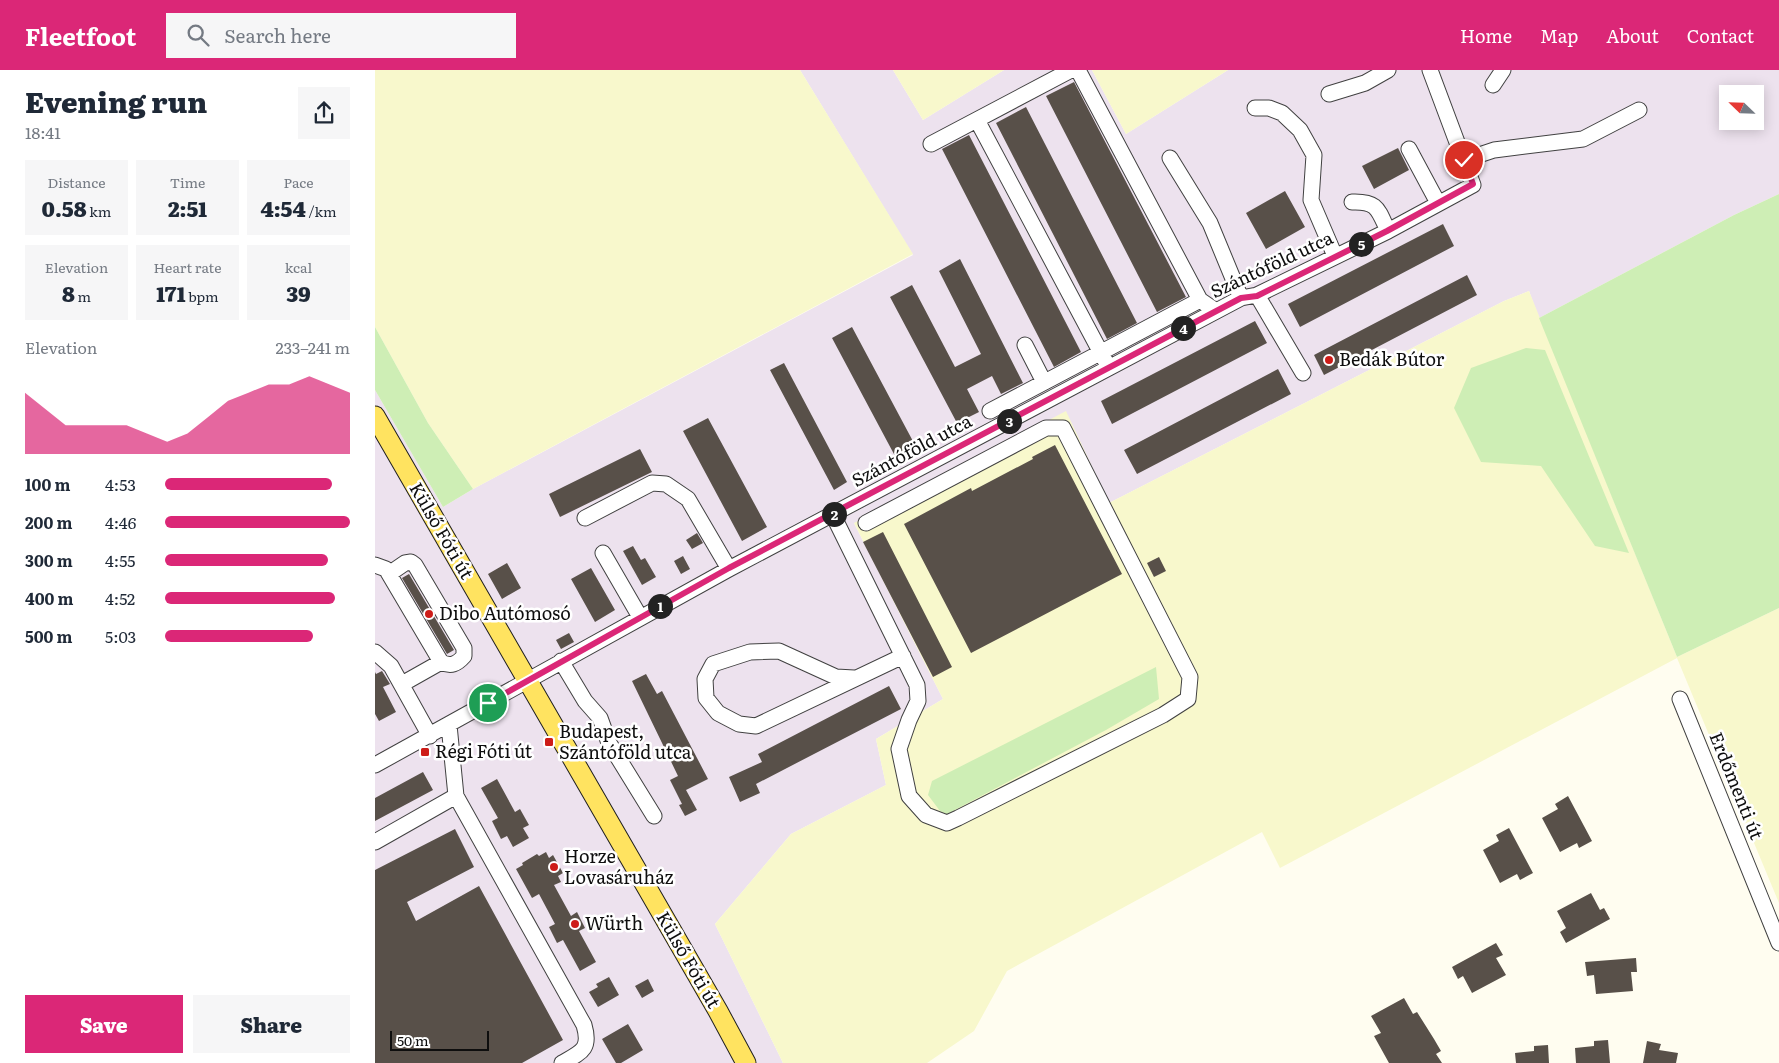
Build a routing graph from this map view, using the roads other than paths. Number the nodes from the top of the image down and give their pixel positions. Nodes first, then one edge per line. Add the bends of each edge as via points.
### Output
1 (1071, 70) edge
2 (1078, 70) edge
3 (1388, 70) edge
4 (1430, 70) edge
5 (1503, 70) edge
6 (1493, 85) dead end
7 (1329, 94) dead end
8 (1255, 108) dead end
9 (1639, 110) dead end
10 (977, 120) junction
11 (931, 144) dead end
12 (1409, 149) dead end
13 (1170, 158) dead end
14 (1464, 160) junction
15 (1352, 202) dead end
16 (1438, 204) junction
17 (1387, 231) junction
18 (1335, 256) junction
19 (1257, 296) junction
20 (1241, 298) junction
21 (1201, 300) junction
22 (1216, 311) junction
23 (1025, 345) dead end
24 (1099, 353) junction
25 (1109, 368) junction
26 (1303, 372) dead end
27 (1044, 382) junction
28 (990, 411) dead end
29 (375, 416) edge
30 (833, 515) junction
31 (585, 518) dead end
32 (866, 523) dead end
33 (603, 553) dead end
34 (375, 565) edge
35 (729, 568) junction
36 (389, 574) junction
37 (640, 617) junction
38 (375, 652) edge
39 (903, 656) junction
40 (561, 661) junction
41 (441, 662) junction
42 (854, 678) junction
43 (527, 680) junction
44 (402, 684) junction
45 (1680, 699) dead end
46 (449, 725) junction
47 (430, 736) junction
48 (375, 766) edge
49 (456, 796) junction
50 (654, 816) dead end
51 (375, 842) edge
52 (1779, 943) edge
53 (741, 1061) edge
54 (562, 1063) edge

1 - 10 street
2 - 21 street
3 - 7 street via 1365,83
4 - 14 street
5 - 6 street
8 - 18 street via 1269,108 1282,113 1300,130 1314,155 1311,200
9 - 14 street via 1583,139 1495,150
10 - 11 street
10 - 24 street
12 - 16 street
13 - 20 street via 1210,223
14 - 16 street, Szántóföld utca via 1473,184
15 - 17 street via 1366,201 1377,207
16 - 17 street, Szántóföld utca
17 - 18 street, Szántóföld utca
18 - 19 street, Szántóföld utca
19 - 20 street, Szántóföld utca
19 - 26 street
20 - 22 street, Szántóföld utca
21 - 22 street
21 - 24 street
22 - 25 street, Szántóföld utca
23 - 27 street
24 - 25 street
24 - 27 street
25 - 30 street, Szántóföld utca
27 - 28 street
29 - 43 main road, Külső Fóti út
30 - 35 street, Szántóföld utca
30 - 39 street
31 - 35 street via 652,483 666,484 687,498
32 - 39 street via 1046,428 1063,428 1190,677 1188,698 1163,715 947,822 926,815 909,796 899,749 918,701 917,685
33 - 37 street
34 - 36 street via 386,569
35 - 37 street, Szántóföld utca
36 - 41 street
36 - 41 street via 411,562 420,573 464,648 464,656 459,662
37 - 40 street, Szántóföld utca
38 - 44 street via 391,666
39 - 42 street
40 - 43 street, Szántóföld utca
40 - 50 street via 585,701 600,718 609,743
41 - 44 street
42 - 42 street via 756,726 739,724 718,713 706,698 705,679 713,664 750,652 779,651 836,678
43 - 46 street, Szántóföld utca
43 - 53 main road, Külső Fóti út via 718,1011
44 - 47 street
45 - 52 street, Erdőmenti út
46 - 47 street, Szántóföld utca
46 - 49 street
47 - 48 street, Szántóföld utca
49 - 51 street
49 - 54 street via 584,1025 588,1039 582,1052

